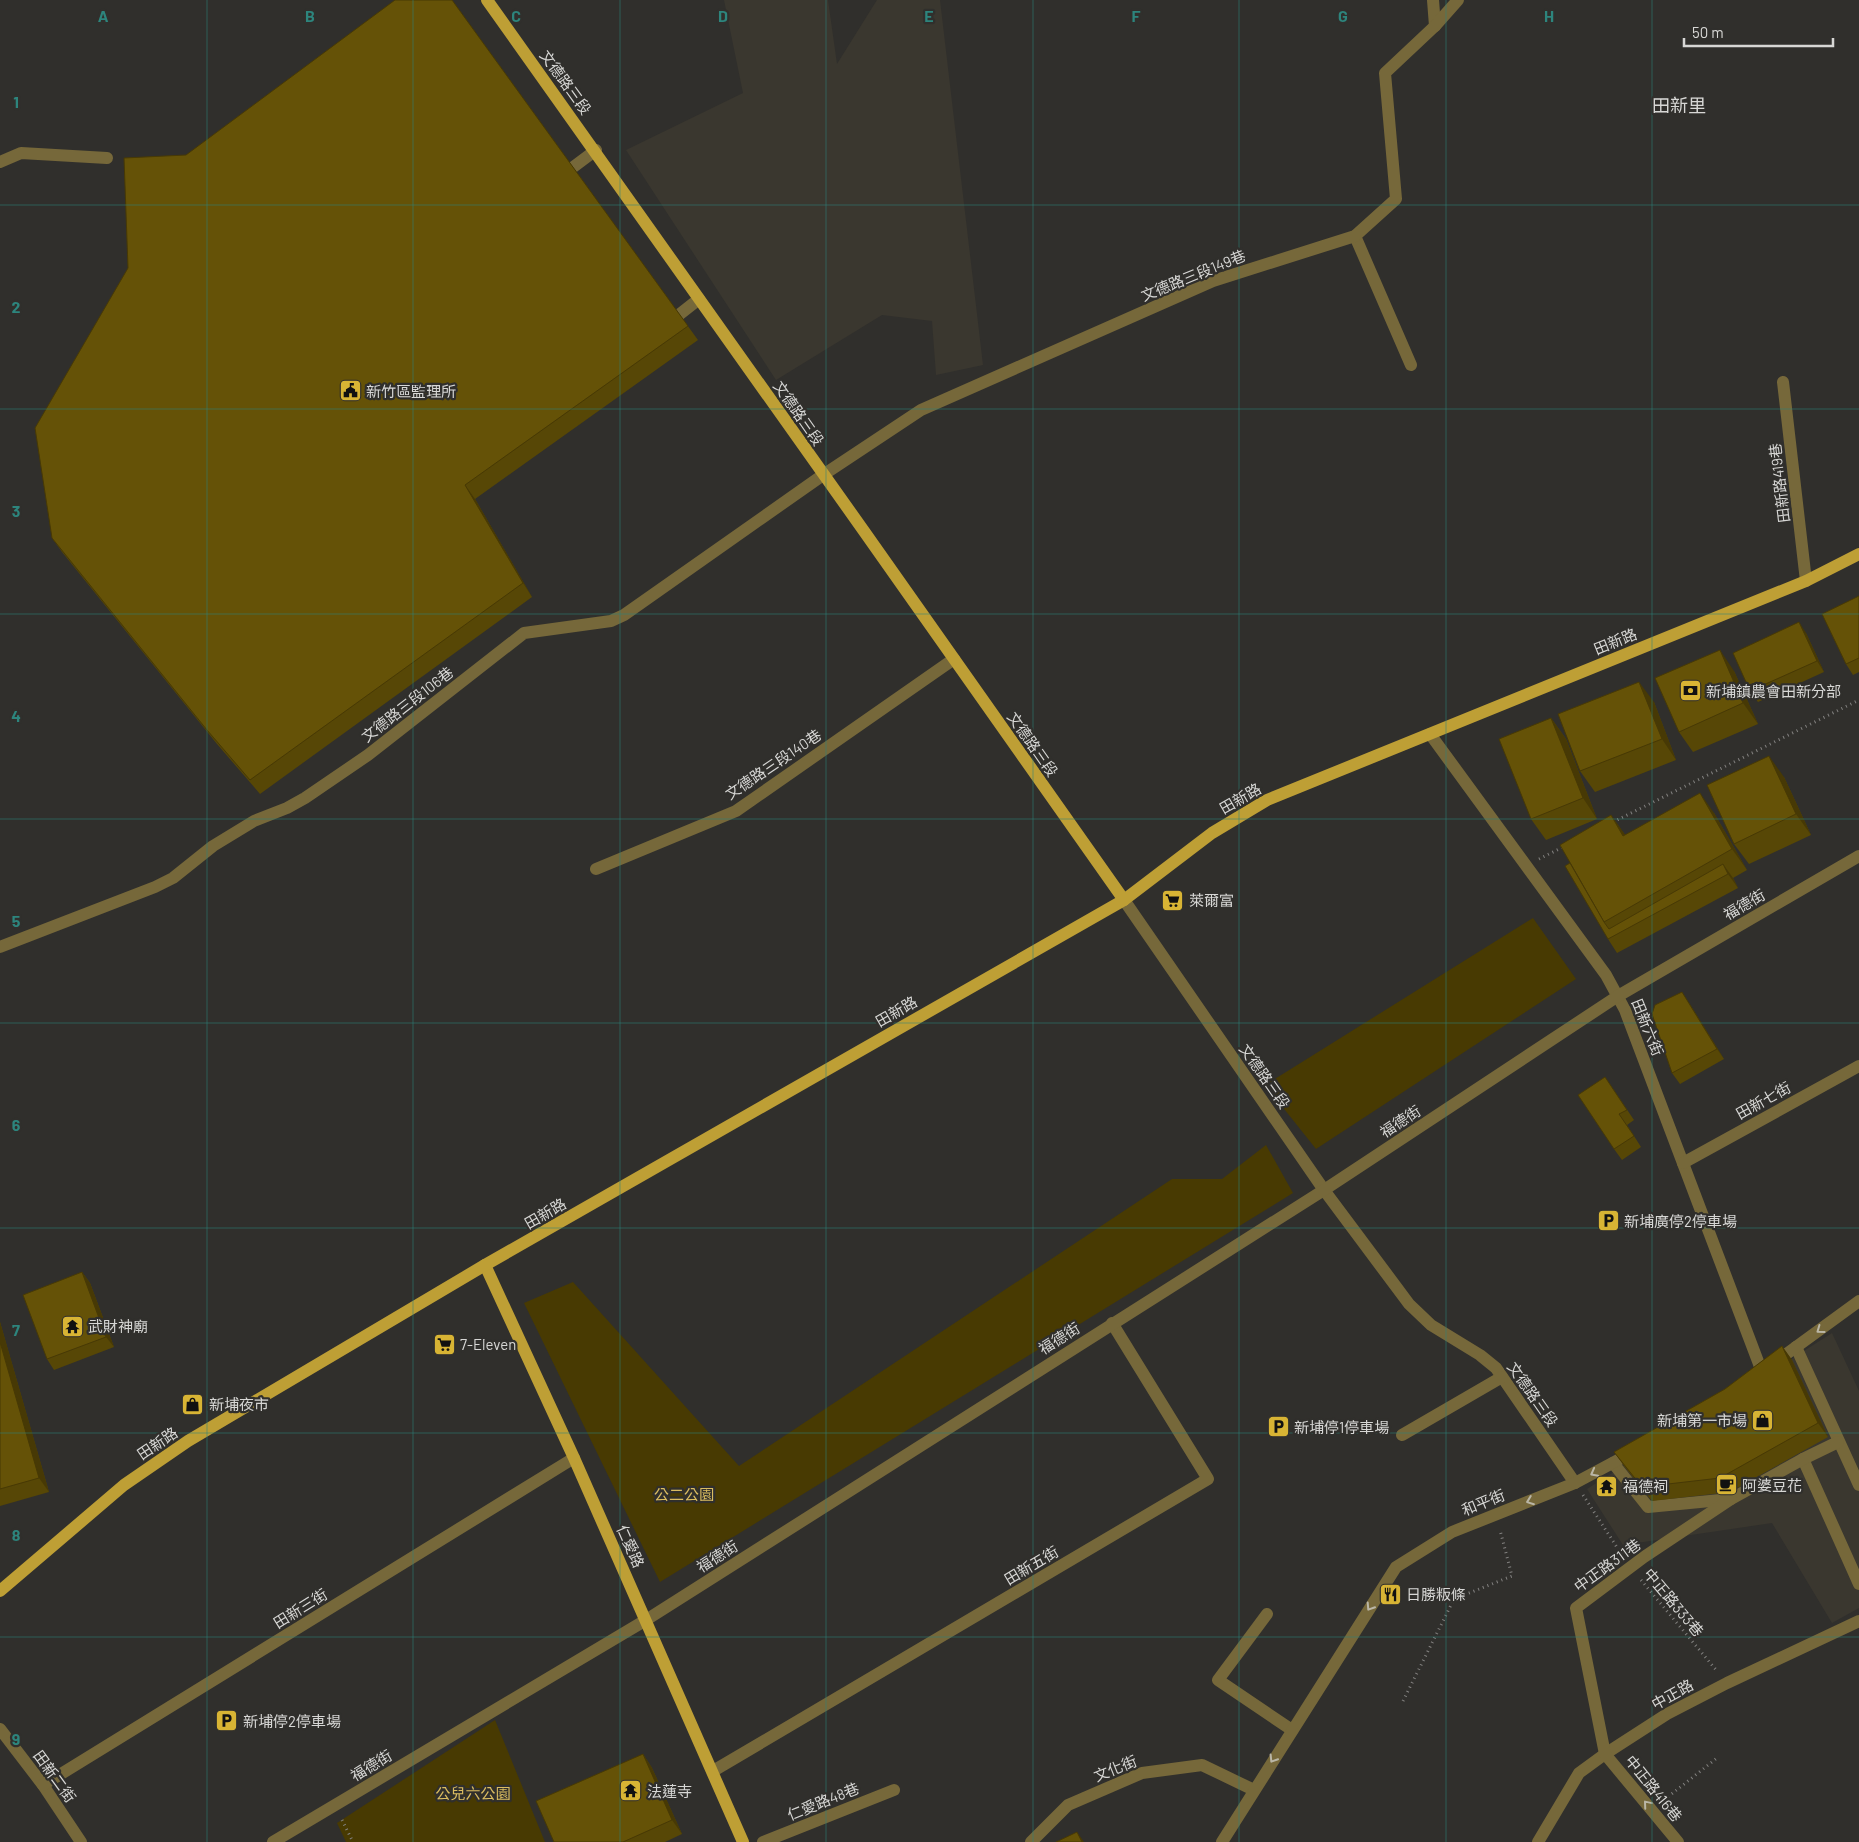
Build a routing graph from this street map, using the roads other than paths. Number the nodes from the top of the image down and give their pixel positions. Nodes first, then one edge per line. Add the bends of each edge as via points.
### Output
1 (487, 0) edge
2 (1433, 0) edge
3 (1458, 0) edge
4 (1435, 26) junction
5 (596, 150) junction
6 (107, 158) dead end
7 (0, 162) edge
8 (548, 186) edge
9 (1355, 236) junction
10 (699, 299) junction
11 (654, 335) edge
12 (1411, 365) dead end
13 (1783, 382) dead end
14 (823, 475) junction
15 (1859, 554) edge
16 (1806, 580) junction
17 (954, 659) junction
18 (1430, 734) junction
19 (1859, 856) edge
20 (596, 869) dead end
21 (1124, 900) junction
22 (0, 947) edge
23 (1618, 996) junction
24 (1859, 1066) edge
25 (1684, 1163) junction
26 (1324, 1190) junction
27 (485, 1265) junction
28 (1859, 1301) edge
29 (1112, 1324) junction
30 (1796, 1347) junction
31 (1762, 1372) junction
32 (1502, 1377) junction
33 (1749, 1381) edge
34 (1402, 1435) dead end
35 (1838, 1442) junction
36 (1646, 1444) edge
37 (574, 1458) junction
38 (1803, 1459) junction
39 (1613, 1463) junction
40 (1576, 1483) junction
41 (1859, 1485) edge
42 (1731, 1499) junction
43 (1859, 1584) edge
44 (0, 1591) edge
45 (1267, 1614) dead end
46 (646, 1620) junction
47 (1859, 1621) edge
48 (0, 1729) edge
49 (1292, 1730) junction
50 (1605, 1754) junction
51 (713, 1771) junction
52 (43, 1785) junction
53 (894, 1790) dead end
54 (1254, 1790) junction
55 (81, 1842) edge
56 (273, 1842) edge
57 (743, 1842) edge
58 (763, 1842) edge
59 (1031, 1842) edge
60 (1222, 1842) edge
61 (1538, 1842) edge
62 (1678, 1842) edge

1 - 5 main road, 文德路三段
2 - 4 street
3 - 4 street, 文德路三段149巷
4 - 9 street, 文德路三段149巷 via 1386,73 1396,199
5 - 8 street
5 - 10 main road, 文德路三段
6 - 7 street via 21,153
9 - 12 street
9 - 14 street, 文德路三段149巷 via 1213,281 921,410
10 - 11 street
10 - 14 main road, 文德路三段
13 - 16 street, 田新路419巷
14 - 17 main road, 文德路三段
14 - 22 street, 文德路三段106巷 via 624,615 610,621 524,633 368,755 287,808 254,821 213,846 173,878
15 - 16 main road, 田新路
16 - 18 main road, 田新路
17 - 20 street, 文德路三段140巷 via 736,811
17 - 21 main road, 文德路三段
18 - 21 main road, 田新路 via 1267,800 1212,833
18 - 23 street, 田新六街 via 1606,974
19 - 23 street, 福德街
21 - 26 street, 文德路三段
21 - 27 main road, 田新路
23 - 25 street, 田新六街
23 - 26 street, 福德街
24 - 25 street, 田新七街
25 - 31 street, 田新六街
26 - 29 street, 福德街
26 - 32 street, 文德路三段 via 1409,1304 1431,1325 1480,1355
27 - 37 main road, 仁愛路
27 - 44 main road, 田新路 via 188,1441 124,1485
28 -> 30 street
29 - 46 street, 福德街
29 - 51 street, 田新五街 via 1208,1479
30 - 31 street
30 - 35 street
31 - 33 street
32 - 34 street
32 - 40 street, 文德路三段
35 - 38 street
35 - 41 street
36 - 39 street, 和平街
37 - 46 main road, 仁愛路
37 - 52 street, 田新三街
38 - 42 street
38 - 43 street
39 -> 40 street, 和平街
39 - 42 street via 1648,1507
40 -> 49 street, 和平街 via 1452,1532 1396,1567
42 - 50 street, 中正路311巷 via 1576,1608
45 - 49 street via 1218,1680
46 - 51 main road, 仁愛路
46 - 56 street, 福德街
47 - 50 street, 中正路 via 1667,1714
48 - 52 street, 田新二街
49 -> 54 street, 和平街
50 - 61 street, 中正路 via 1579,1773
62 -> 50 street, 中正路416巷
51 - 57 main road, 仁愛路
52 - 55 street, 田新二街
53 - 58 street, 仁愛路48巷
54 - 59 street, 文化街 via 1202,1765 1142,1772 1068,1805
54 - 60 street, 和平街

